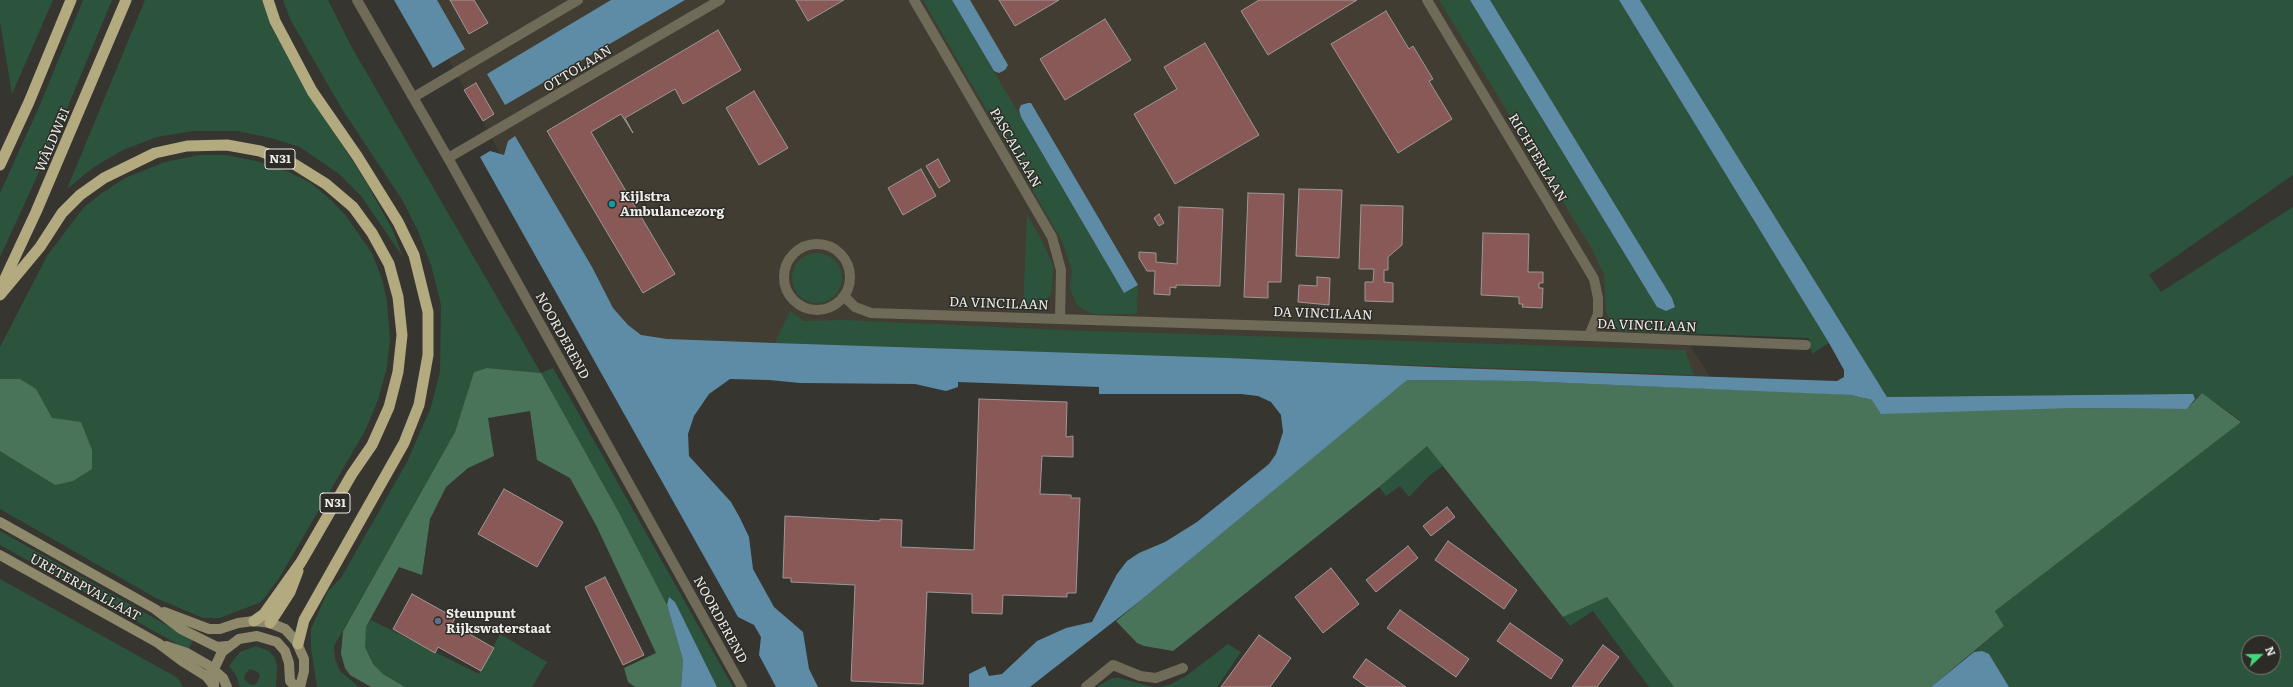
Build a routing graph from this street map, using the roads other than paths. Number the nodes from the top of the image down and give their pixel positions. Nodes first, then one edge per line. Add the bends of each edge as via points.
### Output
1 (71, 0) edge
2 (126, 0) edge
3 (268, 0) edge
4 (357, 0) edge
5 (578, 0) edge
6 (720, 0) edge
7 (914, 0) edge
8 (1427, 0) edge
9 (414, 97) junction
10 (448, 158) junction
11 (0, 165) edge
12 (0, 289) edge
13 (0, 295) edge
14 (845, 297) junction
15 (1060, 319) junction
16 (1589, 336) junction
17 (1806, 346) dead end
18 (0, 522) edge
19 (0, 555) edge
20 (301, 562) junction
21 (154, 609) junction
22 (254, 621) junction
23 (270, 623) junction
24 (256, 636) junction
25 (158, 643) junction
26 (298, 644) junction
27 (227, 646) junction
28 (1183, 668) dead end
29 (214, 670) junction
30 (214, 686) edge
31 (227, 687) edge
32 (296, 687) edge
33 (300, 687) edge
34 (742, 687) edge
35 (1086, 687) edge

1 - 11 highway
2 - 12 highway, WÂLDWEI via 36,212
3 - 26 highway, N31 via 275,21 312,91 398,222 414,255 428,312 428,355 419,405 414,418 404,443 304,620
4 - 9 street, NOORDEREND
5 - 9 street
6 - 10 street, OTTOLAAN
7 - 15 street, PASCALLAAN via 1052,237 1061,270
8 - 16 street, RICHTERLAAN via 1594,279 1598,314
9 - 10 street, NOORDEREND
10 - 34 street, NOORDEREND
13 - 20 highway, N31 via 40,247 62,213 80,195 104,178 155,153 188,146 227,145 260,151 294,164 326,184 353,207 372,233 389,264 398,297 402,334 398,372 389,407 372,445 352,474
14 - 14 street via 850,280 848,263 832,247 809,245 798,250 790,258 784,280 787,292 794,301 809,310 826,310 837,305
14 - 15 street, DA VINCILAAN via 855,307 870,313
15 - 16 street, DA VINCILAAN
16 - 17 street, DA VINCILAAN
18 - 21 main road, URETERPVALLAAT
19 - 25 main road, URETERPVALLAAT
20 - 22 highway, N31 via 268,608
20 - 23 highway, N31 via 290,592
21 - 22 main road, URETERPVALLAAT via 202,628 223,628
21 - 27 main road, URETERPVALLAAT via 201,640 217,647
22 - 23 main road, URETERPVALLAAT
23 - 24 main road
23 - 26 main road, URETERPVALLAAT via 285,629
24 - 27 main road via 239,639
24 - 32 main road via 274,640 283,649 289,663 290,681
25 - 29 main road, URETERPVALLAAT via 187,653
25 - 30 main road, URETERPVALLAAT via 206,676
26 - 33 main road via 304,663
27 - 29 main road
28 - 35 street via 1156,678 1133,674 1113,665
29 - 30 main road
29 - 31 main road, URETERPVALLAAT via 223,678

